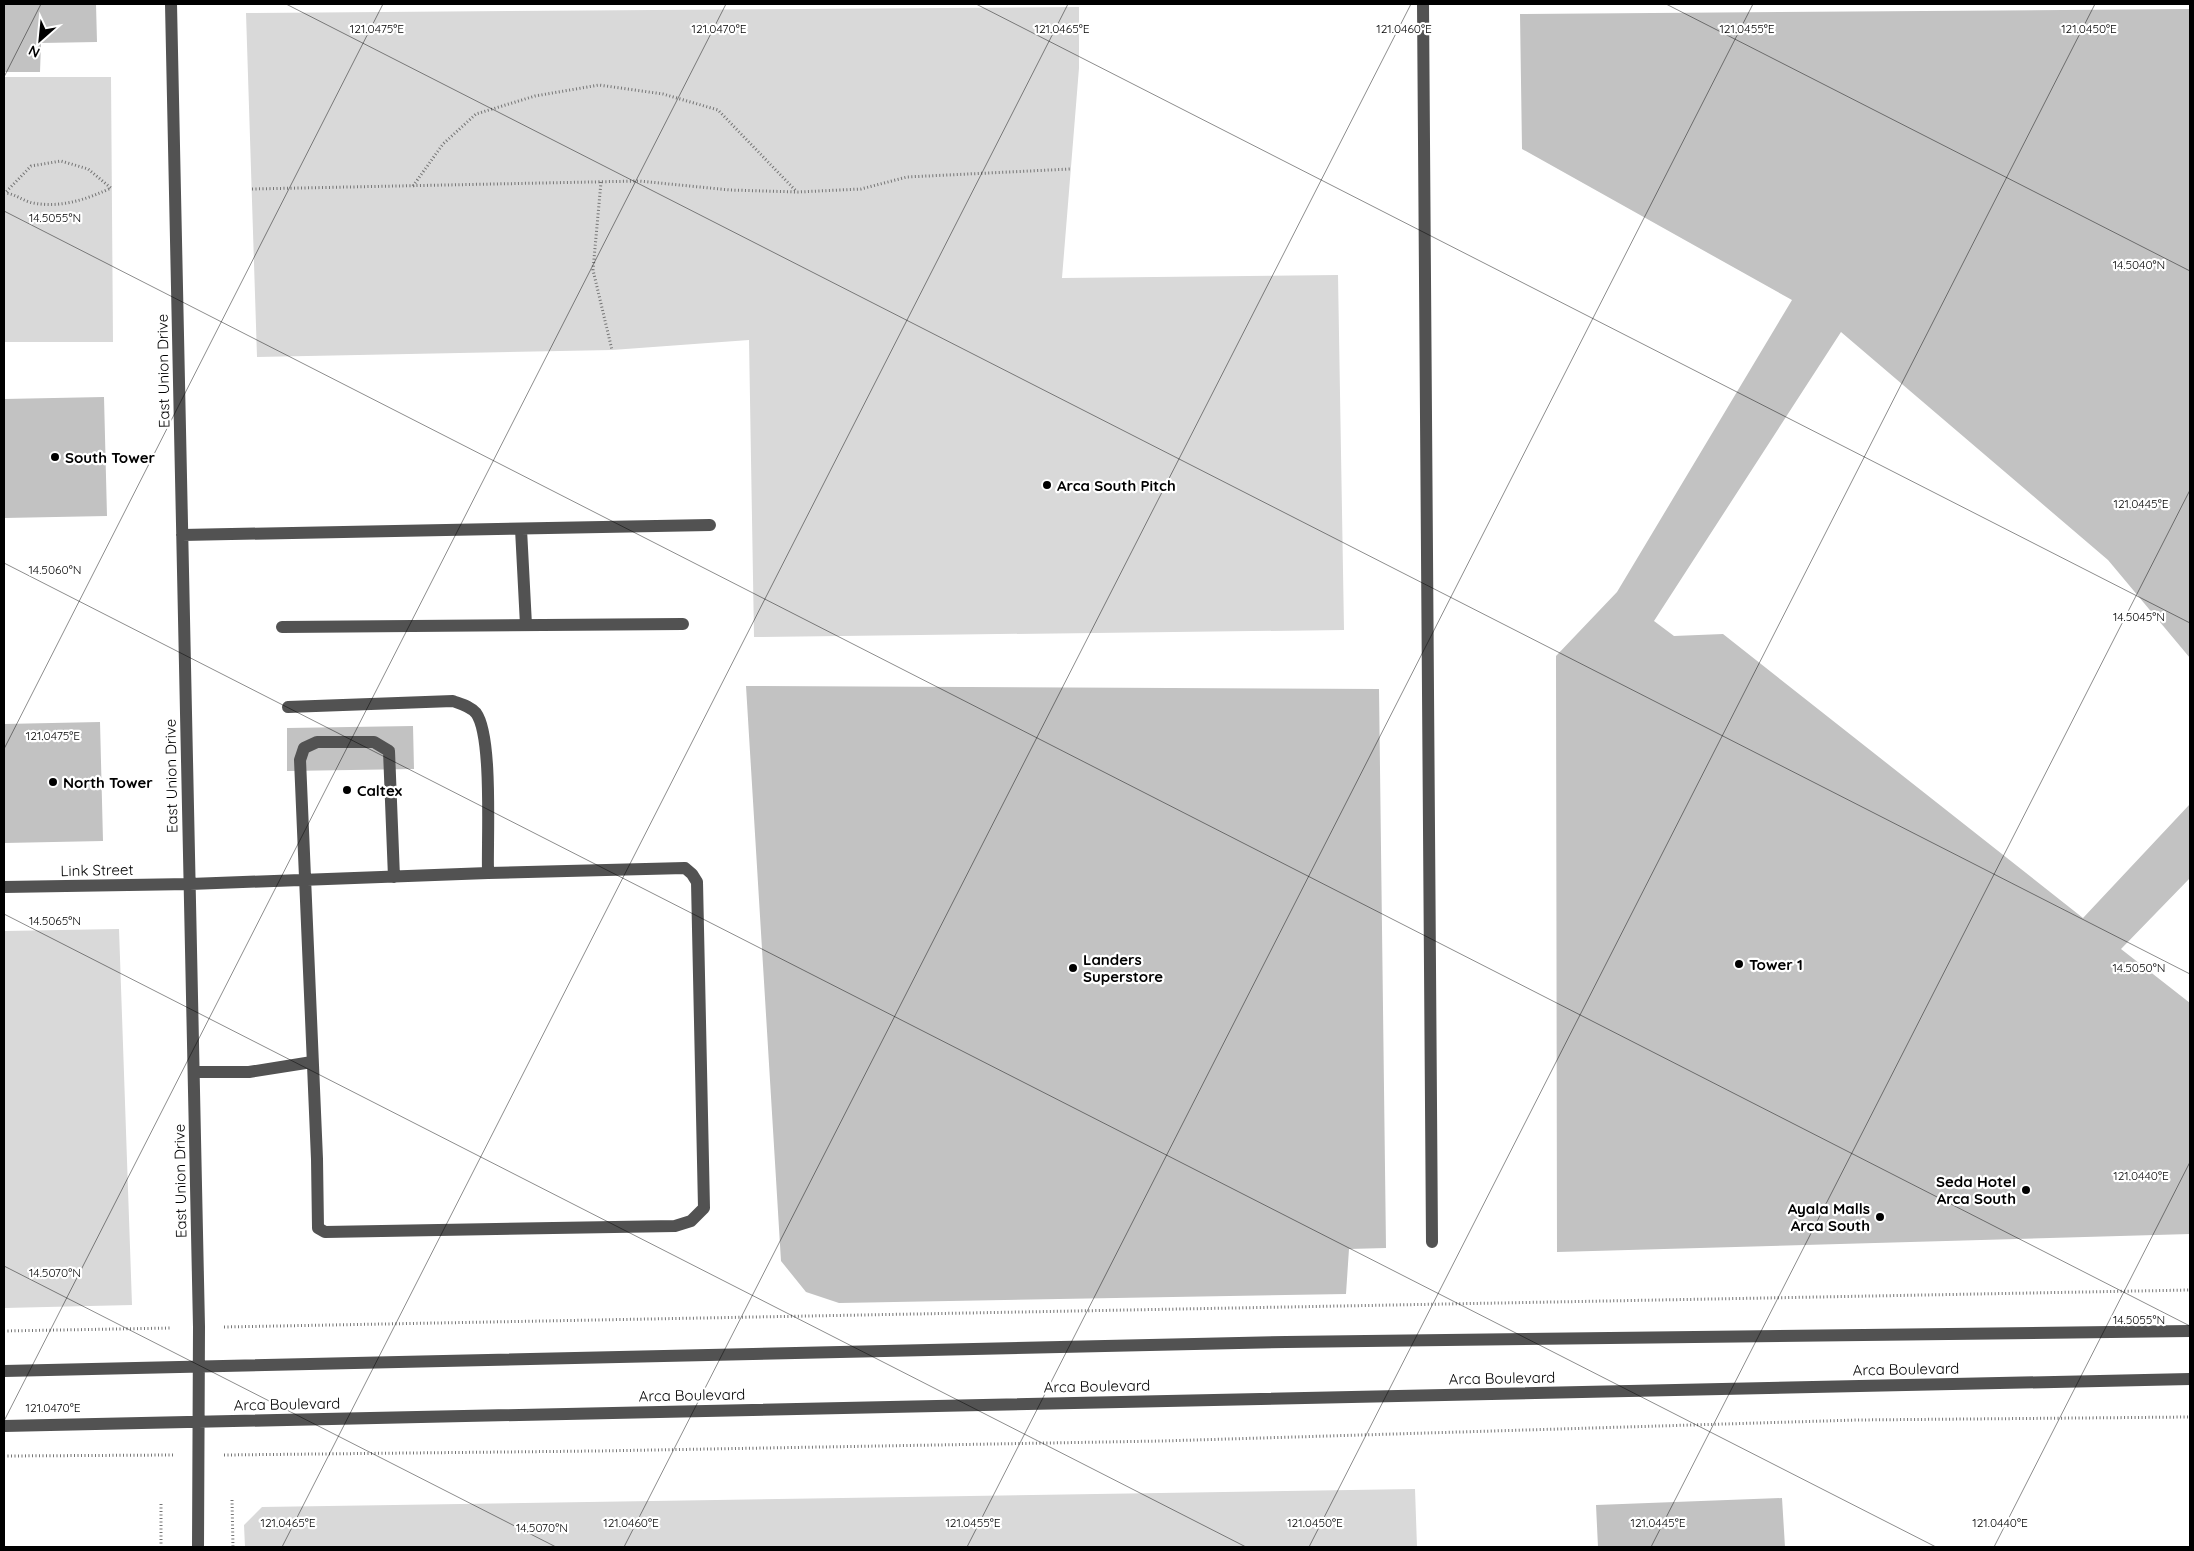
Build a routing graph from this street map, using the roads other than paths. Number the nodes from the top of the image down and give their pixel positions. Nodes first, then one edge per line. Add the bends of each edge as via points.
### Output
1 (171, 4) edge
2 (1424, 4) edge
3 (710, 525) dead end
4 (521, 529) junction
5 (182, 535) junction
6 (683, 624) dead end
7 (526, 625) junction
8 (282, 627) dead end
9 (288, 707) dead end
10 (488, 873) junction
11 (394, 877) junction
12 (306, 880) junction
13 (190, 884) junction
14 (4, 887) edge
15 (312, 1062) junction
16 (194, 1072) junction
17 (1432, 1242) dead end
18 (2190, 1331) edge
19 (200, 1367) junction
20 (4, 1371) edge
21 (2190, 1380) edge
22 (199, 1422) junction
23 (4, 1426) edge
24 (198, 1547) edge

1 - 5 street, East Union Drive
2 - 17 street
3 - 4 street
4 - 5 street
4 - 7 street
5 - 13 street, East Union Drive
6 - 7 street
7 - 8 street
9 - 10 street via 453,701 470,707 477,714 484,733
10 - 11 street, Link Street
10 - 15 street, Link Street via 685,868 698,882 704,1208 690,1221 675,1226 326,1232 318,1228 316,1218 317,1159
11 - 12 street, Link Street
11 - 12 street via 389,751 374,742 317,742 304,748 300,760
12 - 13 street, Link Street
12 - 15 street
13 - 14 street, Link Street
13 - 16 street, East Union Drive
15 - 16 street via 249,1072
16 - 19 street, East Union Drive
18 - 19 street via 1286,1342
19 - 20 street
19 - 22 street, East Union Drive
21 - 22 street, Arca Boulevard
22 - 23 street, Arca Boulevard
22 - 24 street, East Union Drive

